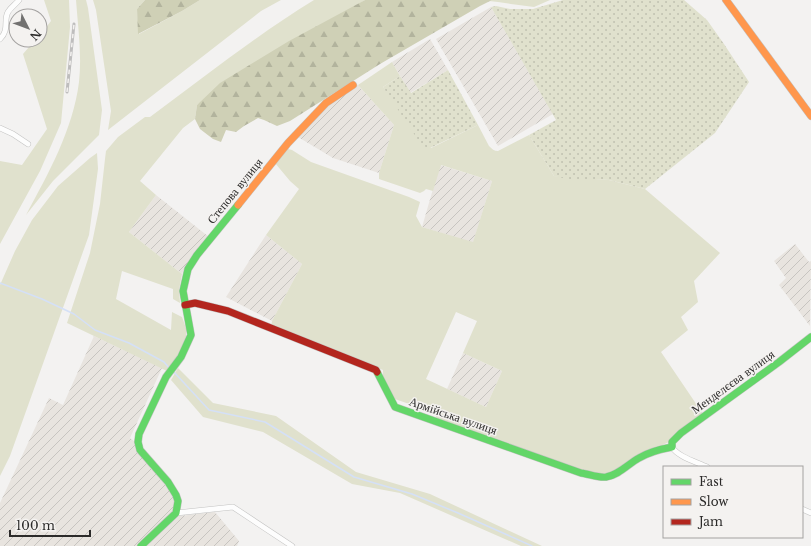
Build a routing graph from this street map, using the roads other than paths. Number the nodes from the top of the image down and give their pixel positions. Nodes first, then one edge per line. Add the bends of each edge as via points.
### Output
1 (19, 0) edge
2 (726, 0) edge
3 (0, 39) edge
4 (353, 85) dead end
5 (811, 116) edge
6 (0, 128) edge
7 (28, 144) dead end
8 (185, 306) junction
9 (811, 337) edge
10 (672, 447) junction
11 (705, 466) edge
12 (176, 513) junction
13 (141, 546) edge
14 (292, 546) edge

1 - 3 street via 8,12 5,32
2 - 5 street
4 - 8 street, Степова вулиця via 326,103 288,143 197,254 188,269 183,291
6 - 7 street
8 - 10 street, Армійська вулиця via 195,304 228,311 376,370 395,408 581,473 609,476 639,458
8 - 12 street, Степова вулиця via 191,335 182,357 166,377 139,434 138,442 140,450 176,493
9 - 10 street, Менделєєва вулиця via 681,433 672,442
10 - 11 street via 680,455
12 - 13 street
12 - 14 street via 233,507

